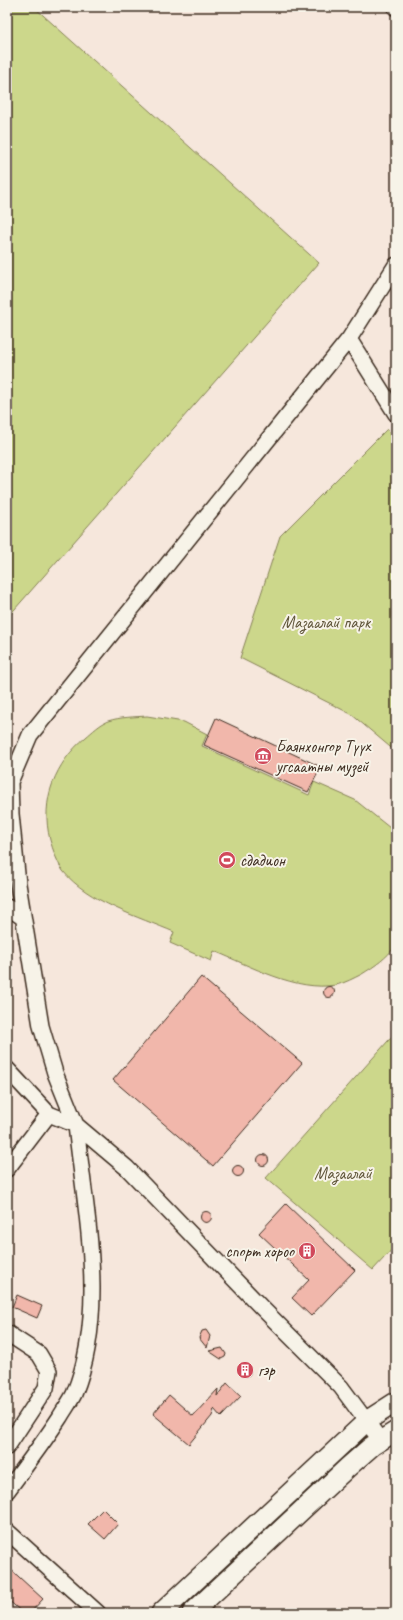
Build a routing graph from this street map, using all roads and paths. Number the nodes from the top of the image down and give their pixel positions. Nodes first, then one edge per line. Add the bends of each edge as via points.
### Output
1 (396, 265) edge
2 (349, 338) junction
3 (396, 414) edge
4 (9, 782) edge
5 (7, 907) edge
6 (22, 917) junction
7 (7, 1070) edge
8 (49, 1114) junction
9 (76, 1125) junction
10 (7, 1169) edge
11 (7, 1333) edge
12 (396, 1402) edge
13 (368, 1420) junction
14 (389, 1436) edge
15 (7, 1448) edge
16 (7, 1491) edge
17 (7, 1531) edge
18 (98, 1613) edge
19 (161, 1613) edge
20 (192, 1613) edge

1 - 2 street
2 - 3 street
2 - 4 street via 30,735
4 - 6 street
5 - 6 street
6 - 9 street via 41,1026 55,1074
7 - 8 street
8 - 9 street
8 - 10 street
9 - 13 street via 127,1168 341,1387
9 - 16 street via 91,1265 92,1305 88,1347 73,1396 47,1437
11 - 15 street via 39,1354 49,1371 46,1388
12 - 13 main road
13 - 14 street
13 - 19 main road
14 - 20 main road via 347,1468
17 - 18 street

